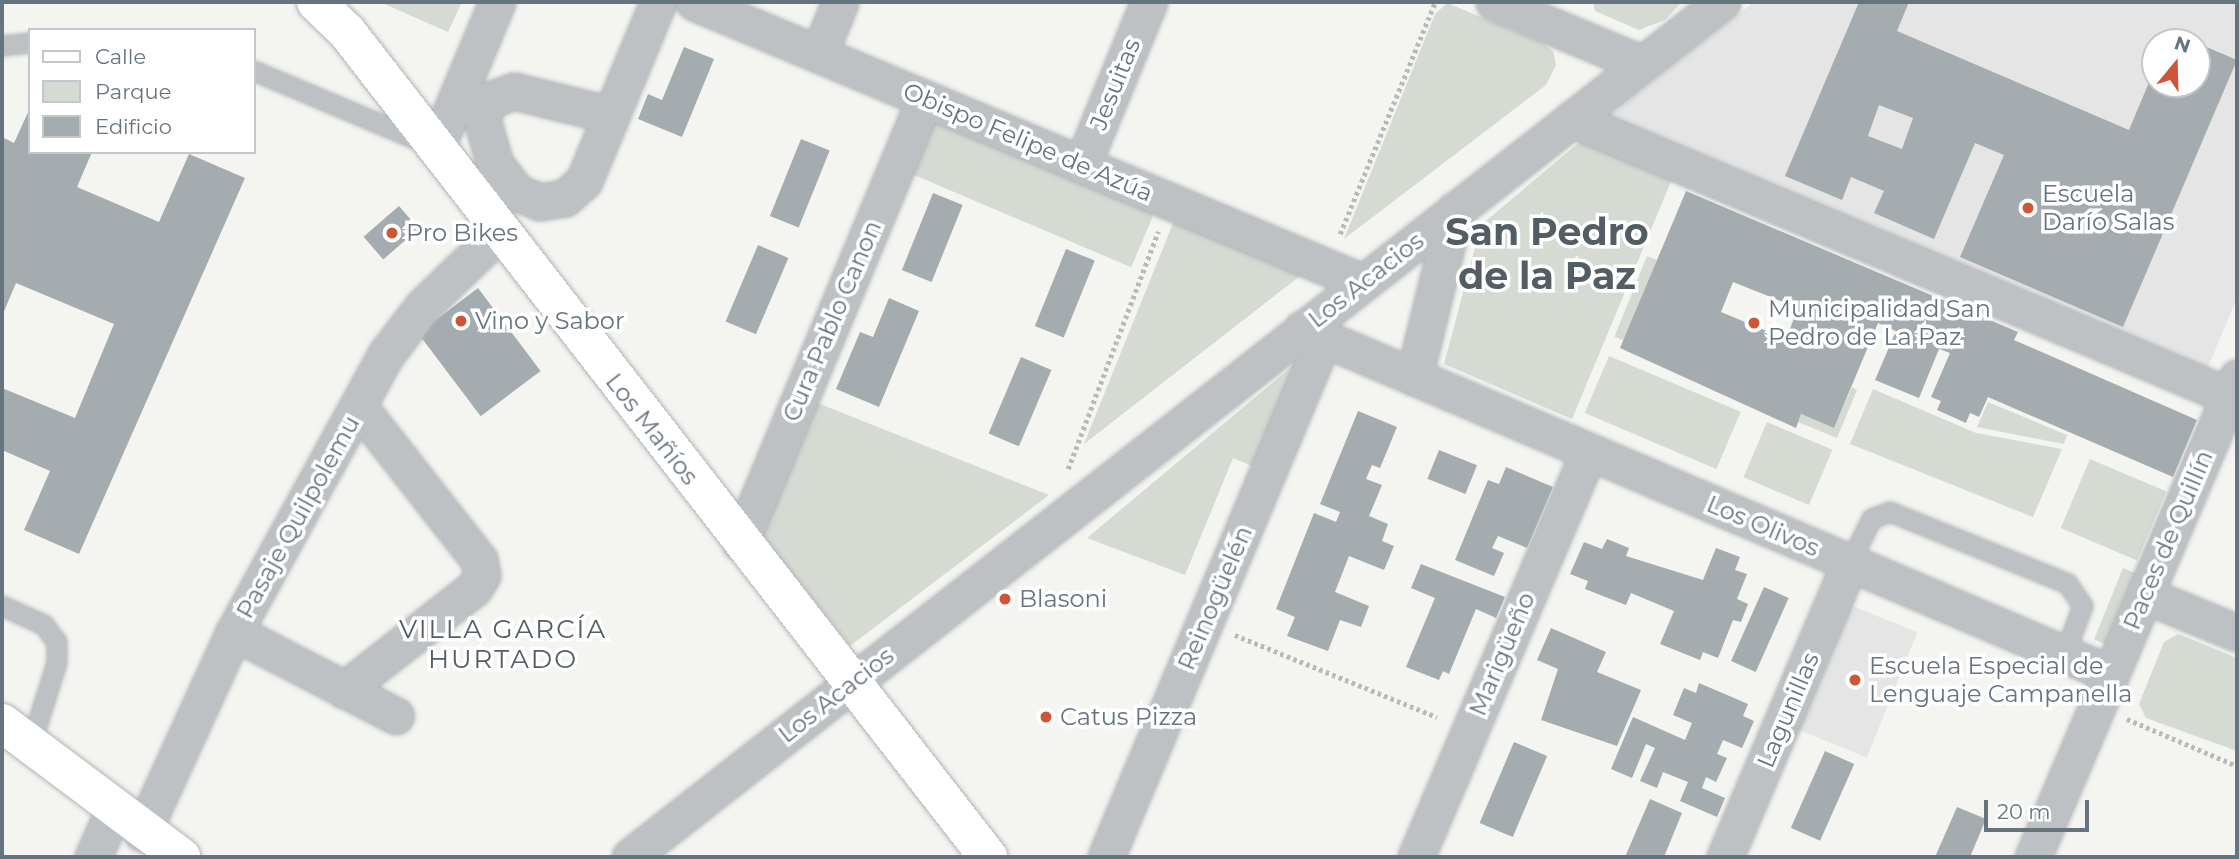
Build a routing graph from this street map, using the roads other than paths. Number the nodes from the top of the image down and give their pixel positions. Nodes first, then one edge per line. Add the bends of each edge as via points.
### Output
1 (316, 2) edge
2 (497, 2) edge
3 (658, 2) edge
4 (694, 2) edge
5 (840, 2) edge
6 (1149, 2) edge
7 (1494, 2) edge
8 (1721, 2) edge
9 (28, 43) edge
10 (2, 46) edge
11 (819, 54) junction
12 (1642, 64) junction
13 (256, 72) edge
14 (472, 99) junction
15 (925, 99) junction
16 (611, 115) junction
17 (1572, 119) junction
18 (436, 148) junction
19 (1082, 166) junction
20 (1455, 210) junction
21 (500, 232) junction
22 (1362, 282) junction
23 (1313, 334) junction
24 (1414, 377) junction
25 (2233, 387) edge
26 (359, 407) junction
27 (1589, 452) junction
28 (740, 543) junction
29 (1850, 563) junction
30 (2145, 595) junction
31 (2, 606) edge
32 (234, 632) junction
33 (2237, 633) edge
34 (2065, 654) junction
35 (2111, 674) junction
36 (849, 685) junction
37 (344, 690) junction
38 (396, 716) dead end
39 (17, 734) edge
40 (128, 822) junction
41 (93, 857) edge
42 (181, 857) edge
43 (630, 857) edge
44 (988, 857) edge
45 (1106, 857) edge
46 (1416, 857) edge
47 (1725, 857) edge
48 (2033, 857) edge

1 - 18 street, Los Mañíos
2 - 14 street
3 - 16 street
4 - 11 street, Obispo Felipe de Azúa
5 - 11 street
6 - 19 street, Jesuitas
7 - 12 street
8 - 12 street, Los Acacios
9 - 10 lane
11 - 15 street, Obispo Felipe de Azúa
12 - 17 street, Los Acacios
13 - 18 lane
14 - 16 street via 514,90
14 - 16 street via 495,164 518,193 540,202 565,198 584,181
14 - 18 street
15 - 19 street, Obispo Felipe de Azúa
15 - 28 street, Cura Pablo Canon
17 - 20 street, Los Acacios
17 - 25 street
18 - 21 street, Los Mañíos
19 - 22 street, Obispo Felipe de Azúa
20 - 22 street, Los Acacios
20 - 24 street
21 - 26 street, Pasaje Quilpolemu via 405,327
21 - 28 street, Los Mañíos
22 - 23 street, Los Acacios
23 - 24 street, Los Olivos
23 - 36 street, Los Acacios
23 - 45 street, Reinogüelén via 1205,622
24 - 27 street, Los Olivos
25 - 30 street, Paces de Quillín
26 - 32 street, Pasaje Quilpolemu
26 - 37 street via 479,560 482,575 474,588
27 - 29 street, Los Olivos
27 - 46 street, Marigüeño
28 - 36 street, Los Mañíos
29 - 34 street, Los Olivos
29 - 34 lane via 1872,519 1890,512 2068,584 2083,606
29 - 47 street, Lagunillas
30 - 33 street
30 - 35 street, Paces de Quillín
31 - 39 lane via 44,625 57,642 57,663
32 - 37 street
32 - 40 street, Pasaje Quilpolemu
34 - 35 street, Los Olivos
35 - 48 street, Paces de Quillín
36 - 43 street, Los Acacios
36 - 44 street, Los Mañíos
37 - 38 street
39 - 40 street
40 - 41 street, Pasaje Quilpolemu
40 - 42 street

